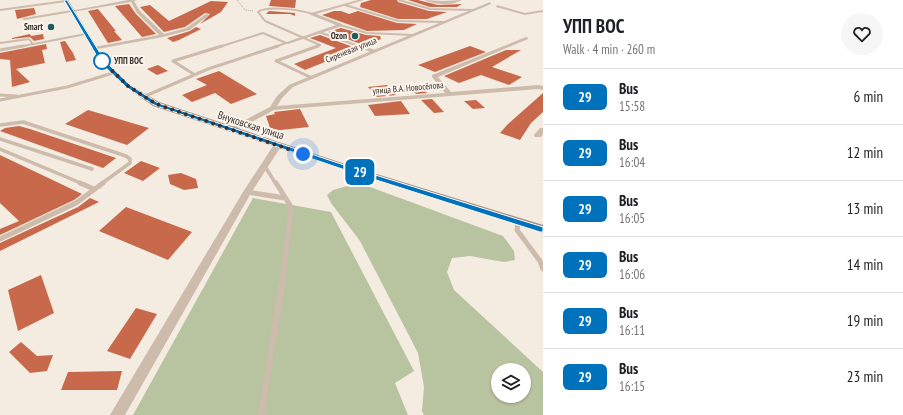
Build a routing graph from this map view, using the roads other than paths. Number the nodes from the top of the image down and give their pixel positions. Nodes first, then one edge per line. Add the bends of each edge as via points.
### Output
1 (66, 0) edge
2 (362, 0) edge
3 (399, 0) edge
4 (426, 0) edge
5 (460, 0) edge
6 (134, 1) edge
7 (484, 1) dead end
8 (506, 2) dead end
9 (345, 5) junction
10 (0, 10) edge
11 (472, 10) junction
12 (72, 11) junction
13 (543, 11) edge
14 (312, 14) junction
15 (207, 15) dead end
16 (24, 19) dead end
17 (443, 22) junction
18 (340, 24) junction
19 (319, 32) junction
20 (86, 34) junction
21 (413, 35) junction
22 (163, 36) junction
23 (304, 37) junction
24 (526, 38) dead end
25 (0, 43) edge
26 (286, 43) junction
27 (33, 44) junction
28 (94, 49) junction
29 (0, 50) edge
30 (372, 52) junction
31 (113, 73) junction
32 (195, 75) junction
33 (310, 77) junction
34 (543, 88) edge
35 (449, 94) junction
36 (0, 95) edge
37 (20, 96) junction
38 (143, 97) junction
39 (0, 100) edge
40 (273, 108) junction
41 (0, 125) edge
42 (230, 130) junction
43 (0, 139) edge
44 (278, 146) junction
45 (0, 149) edge
46 (264, 164) junction
47 (92, 169) dead end
48 (94, 189) junction
49 (247, 192) junction
50 (285, 198) junction
51 (518, 222) junction
52 (543, 229) edge
53 (0, 239) edge
54 (543, 269) edge
55 (117, 415) edge
56 (261, 415) edge

1 - 10 lane
1 - 12 main road, Внуковская улица
2 - 9 street
3 - 11 lane via 430,9
4 - 5 street
6 - 12 street
6 - 22 street via 138,12
7 - 11 street, Сиреневая улица via 490,3
8 - 13 street via 497,6 525,14
9 - 14 street
9 - 17 lane via 398,21
11 - 17 street, Сиреневая улица
12 - 16 lane
12 - 20 main road, Внуковская улица
14 - 18 street
14 - 23 lane via 300,10 259,11 265,21
15 - 22 street via 188,29
17 - 21 street, Сиреневая улица
18 - 19 street
18 - 21 lane via 367,33
19 - 23 street
19 - 30 lane
20 - 27 lane
20 - 28 main road, Внуковская улица
21 - 30 street, Сиреневая улица
22 - 28 street
23 - 26 street
23 - 33 lane via 320,45 276,61
24 - 35 street via 434,76
25 - 27 lane via 29,39
26 - 32 lane
26 - 32 lane via 263,33 173,61
27 - 29 lane
28 - 31 main road, Внуковская улица
30 - 33 street, Сиреневая улица
31 - 37 lane via 74,85
31 - 38 main road, Внуковская улица
32 - 38 lane
33 - 40 street, Сиреневая улица via 291,86
34 - 35 street, улица В.А. Новосёлова
35 - 40 street, улица В.А. Новосёлова
36 - 37 lane
37 - 39 lane
38 - 42 main road, Внуковская улица via 168,109
40 - 42 street, Сиреневая улица
41 - 48 lane via 22,122 126,156 130,160 130,163
42 - 44 main road, Внуковская улица
43 - 47 lane
44 - 46 street
44 - 51 main road, Внуковская улица
45 - 48 lane
46 - 49 street
46 - 50 lane
48 - 53 lane via 76,203
49 - 50 lane
49 - 55 street
50 - 56 lane via 292,210
51 - 52 main road, Внуковская улица
51 - 54 lane via 517,230

